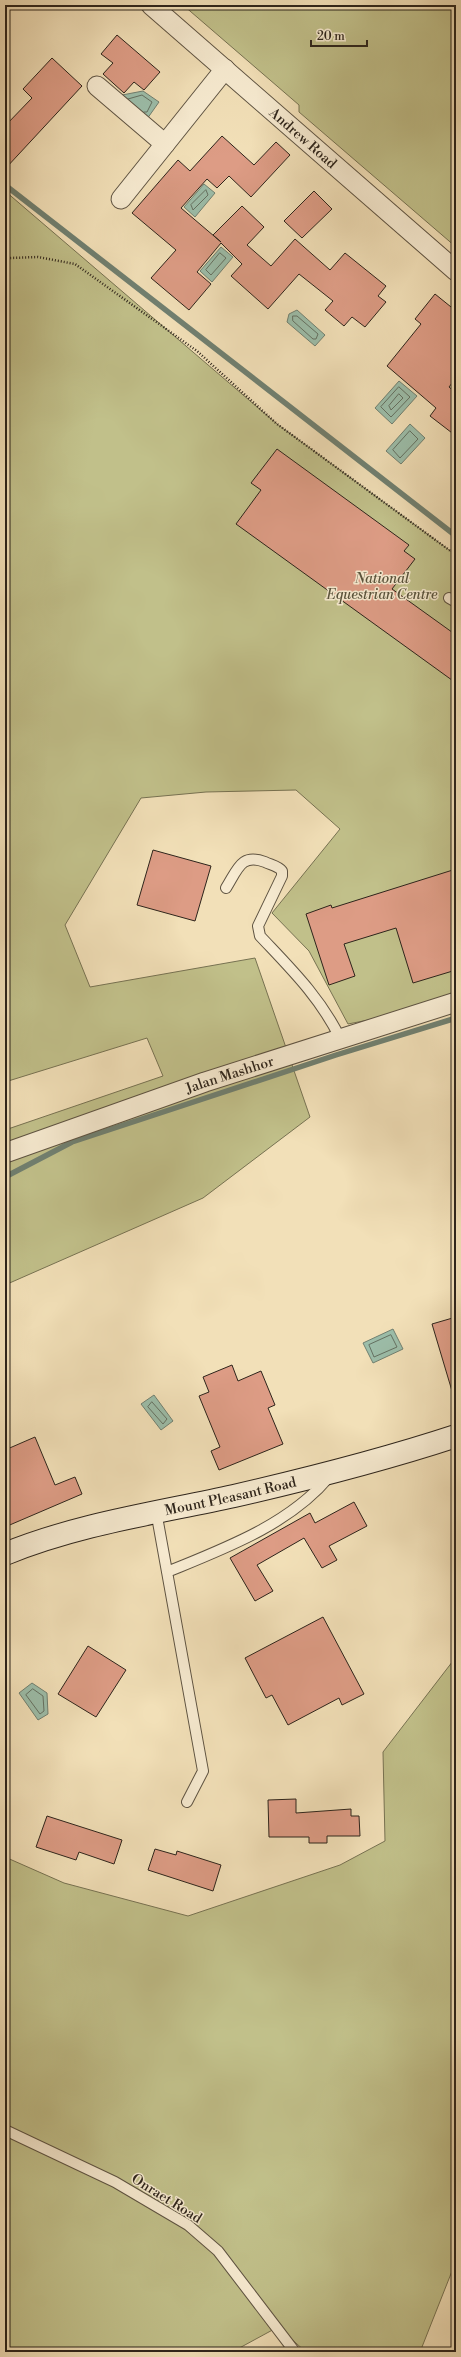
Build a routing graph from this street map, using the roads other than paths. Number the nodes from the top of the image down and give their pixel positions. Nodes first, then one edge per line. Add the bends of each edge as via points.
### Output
1 (151, 5) edge
2 (225, 69) junction
3 (97, 86) dead end
4 (165, 144) junction
5 (121, 199) dead end
6 (456, 271) edge
7 (226, 888) dead end
8 (456, 1002) edge
9 (340, 1038) junction
10 (5, 1153) edge
11 (456, 1436) edge
12 (334, 1471) junction
13 (156, 1511) junction
14 (5, 1554) edge
15 (167, 1572) junction
16 (187, 1802) dead end
17 (5, 2130) edge
18 (295, 2352) edge

1 - 2 street, Andrew Road
2 - 4 street
2 - 6 street, Andrew Road
3 - 4 street
4 - 5 street
7 - 9 lane via 243,861 248,858 254,858 282,871 258,926 260,936 312,992 328,1014
8 - 9 street, Jalan Mashhor
9 - 10 street, Jalan Mashhor via 205,1082
11 - 12 street, Mount Pleasant Road
12 - 13 street, Mount Pleasant Road via 234,1496
12 - 15 lane via 293,1511 231,1546
13 - 14 street, Mount Pleasant Road via 101,1522
13 - 15 lane
15 - 16 lane via 202,1771
17 - 18 lane, Onraet Road via 115,2182 188,2225 218,2251

